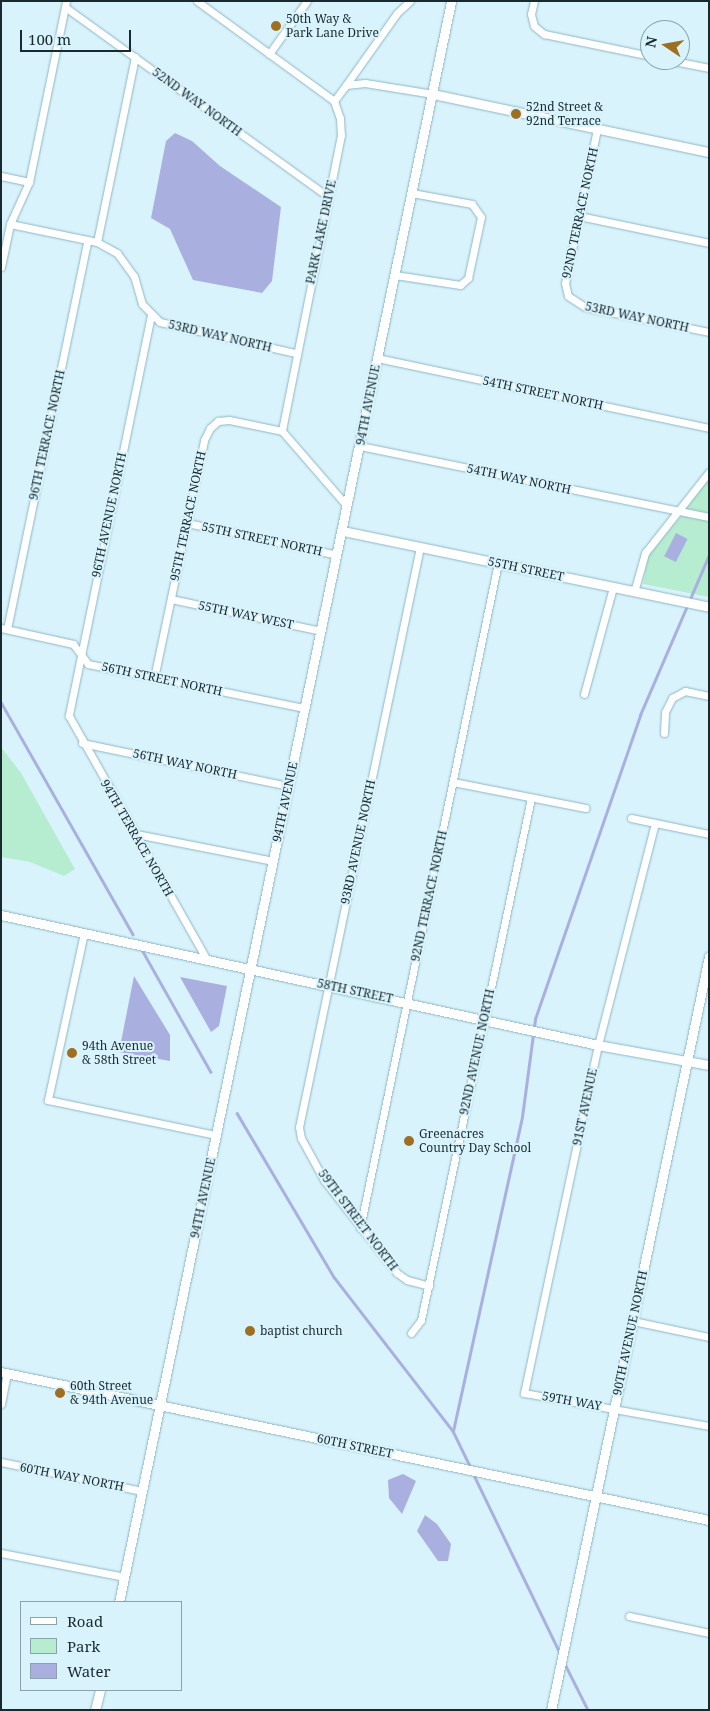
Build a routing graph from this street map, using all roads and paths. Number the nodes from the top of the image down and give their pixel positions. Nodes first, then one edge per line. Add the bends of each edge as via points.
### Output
1 (198, 1) edge
2 (307, 1) edge
3 (410, 1) edge
4 (451, 1) edge
5 (534, 1) edge
6 (65, 4) edge
7 (269, 54) junction
8 (640, 54) edge
9 (135, 57) junction
10 (690, 64) edge
11 (709, 68) edge
12 (346, 85) junction
13 (433, 94) junction
14 (334, 101) junction
15 (597, 130) junction
16 (709, 152) edge
17 (1, 176) edge
18 (29, 182) junction
19 (412, 193) junction
20 (328, 197) junction
21 (579, 216) junction
22 (10, 224) junction
23 (88, 240) junction
24 (97, 242) junction
25 (709, 243) edge
26 (1, 267) edge
27 (395, 276) junction
28 (568, 296) joint
29 (151, 315) junction
30 (709, 332) edge
31 (295, 353) junction
32 (378, 358) junction
33 (709, 428) edge
34 (282, 430) junction
35 (360, 446) junction
36 (709, 472) edge
37 (348, 506) junction
38 (678, 512) junction
39 (709, 517) edge
40 (187, 523) junction
41 (343, 531) junction
42 (420, 547) junction
43 (337, 555) junction
44 (498, 563) junction
45 (613, 587) junction
46 (634, 592) junction
47 (171, 600) junction
48 (709, 607) edge
49 (4, 629) edge
50 (321, 630) junction
51 (81, 652) junction
52 (154, 678) junction
53 (584, 694) dead end
54 (709, 696) edge
55 (305, 708) junction
56 (69, 716) joint
57 (664, 733) dead end
58 (82, 743) junction
59 (453, 782) junction
60 (288, 786) junction
61 (531, 798) junction
62 (585, 808) dead end
63 (631, 818) dead end
64 (655, 823) junction
65 (136, 834) junction
66 (709, 834) edge
67 (272, 861) junction
68 (1, 915) edge
69 (84, 933) junction
70 (709, 956) edge
71 (206, 958) junction
72 (250, 968) junction
73 (328, 986) junction
74 (407, 1002) junction
75 (484, 1018) junction
76 (598, 1045) junction
77 (687, 1061) junction
78 (709, 1065) edge
79 (216, 1135) junction
80 (301, 1138) joint
81 (360, 1228) junction
82 (429, 1286) junction
83 (633, 1321) junction
84 (412, 1333) dead end
85 (709, 1337) edge
86 (4, 1373) edge
87 (524, 1392) joint
88 (1, 1404) edge
89 (160, 1406) junction
90 (615, 1407) junction
91 (709, 1426) edge
92 (1, 1462) edge
93 (142, 1490) junction
94 (596, 1496) junction
95 (709, 1520) edge
96 (1, 1552) edge
97 (125, 1577) junction
98 (119, 1601) edge
99 (629, 1616) dead end
100 (709, 1633) edge
101 (100, 1691) edge
102 (96, 1710) edge
103 (551, 1710) edge

1 - 7 street
2 - 7 street
3 - 12 street via 397,13
4 - 13 street, 94TH AVENUE
5 - 8 street via 534,26 544,34
6 - 9 street, 52ND WAY NORTH
6 - 18 street
7 - 14 street
9 - 20 street, 52ND WAY NORTH
9 - 24 street
10 - 11 street
12 - 13 street via 374,84
12 - 14 street
13 - 15 street
13 - 19 street, 94TH AVENUE
14 - 20 street, PARK LAKE DRIVE via 341,135
15 - 16 street
15 - 21 street, 92ND TERRACE NORTH
17 - 18 street
18 - 22 street
19 - 27 street, 94TH AVENUE
19 - 27 street via 472,204 481,217 468,278 460,285
20 - 31 street, PARK LAKE DRIVE
21 - 25 street
21 - 28 street, 92ND TERRACE NORTH via 565,283
22 - 23 street
22 - 26 street
23 - 24 street
23 - 49 street, 96TH TERRACE NORTH
24 - 29 street via 117,253 126,264 134,276 142,304
27 - 32 street, 94TH AVENUE
28 - 30 street, 53RD WAY NORTH via 585,307
29 - 31 street, 53RD WAY NORTH via 172,326
29 - 51 street, 96TH AVENUE NORTH
31 - 34 street, PARK LAKE DRIVE
32 - 33 street, 54TH STREET NORTH
32 - 35 street, 94TH AVENUE
34 - 37 street
34 - 40 street, 95TH TERRACE NORTH via 229,420 218,421 210,428
35 - 37 street, 94TH AVENUE
35 - 38 street, 54TH WAY NORTH
36 - 38 street
37 - 41 street, 94TH AVENUE
38 - 39 street, 54TH WAY NORTH
38 - 46 street via 644,553
40 - 43 street, 55TH STREET NORTH
40 - 47 street, 95TH TERRACE NORTH
41 - 42 street, 55TH STREET
41 - 43 street, 94TH AVENUE
42 - 44 street, 55TH STREET
42 - 73 street, 93RD AVENUE NORTH
43 - 50 street, 94TH AVENUE
44 - 45 street, 55TH STREET
44 - 59 street, 92ND TERRACE NORTH
45 - 46 street, 55TH STREET
45 - 53 street
46 - 48 street, 55TH STREET
47 - 50 street, 55TH WAY WEST
47 - 52 street, 95TH TERRACE NORTH
49 - 51 street, 56TH STREET NORTH via 61,640
50 - 55 street, 94TH AVENUE
51 - 52 street, 56TH STREET NORTH via 88,664
51 - 56 street, 96TH AVENUE NORTH
52 - 55 street, 56TH STREET NORTH
54 - 57 street via 685,691 672,698 665,712
55 - 60 street, 94TH AVENUE
56 - 58 street, 94TH TERRACE NORTH
58 - 60 street, 56TH WAY NORTH
58 - 65 street, 94TH TERRACE NORTH
59 - 61 street
59 - 74 street, 92ND TERRACE NORTH
60 - 67 street, 94TH AVENUE
61 - 62 street
61 - 75 street, 92ND AVENUE NORTH
63 - 64 street
64 - 66 street
64 - 76 street, 91ST AVENUE
65 - 67 street
65 - 71 street, 94TH TERRACE NORTH
67 - 72 street, 94TH AVENUE
68 - 69 street, 58TH STREET
69 - 71 street, 58TH STREET
69 - 79 street via 48,1100
70 - 77 street, 90TH AVENUE NORTH
71 - 72 street, 58TH STREET
72 - 73 street, 58TH STREET
72 - 79 street, 94TH AVENUE
73 - 74 street, 58TH STREET
73 - 80 street, 93RD AVENUE NORTH via 299,1127
74 - 75 street, 58TH STREET
74 - 81 street, 92ND TERRACE NORTH
75 - 76 street, 58TH STREET
75 - 82 street, 92ND AVENUE NORTH
76 - 77 street, 58TH STREET
76 - 87 street, 91ST AVENUE
77 - 78 street, 58TH STREET
77 - 83 street, 90TH AVENUE NORTH
79 - 89 street, 94TH AVENUE
80 - 81 street, 59TH STREET NORTH via 324,1180
81 - 82 street, 59TH STREET NORTH via 397,1273 407,1280
82 - 84 street, 92ND AVENUE NORTH via 421,1320
83 - 85 street
83 - 90 street, 90TH AVENUE NORTH
86 - 88 street
86 - 89 street, 60TH STREET
87 - 90 street, 59TH WAY via 600,1408
89 - 93 street, 94TH AVENUE
89 - 94 street, 60TH STREET
90 - 91 street, 59TH WAY
90 - 94 street, 90TH AVENUE NORTH
92 - 93 street, 60TH WAY NORTH
93 - 97 street, 94TH AVENUE
94 - 95 street, 60TH STREET
94 - 103 street, 90TH AVENUE NORTH
96 - 97 street
97 - 98 street, 94TH AVENUE
99 - 100 street
101 - 102 street

